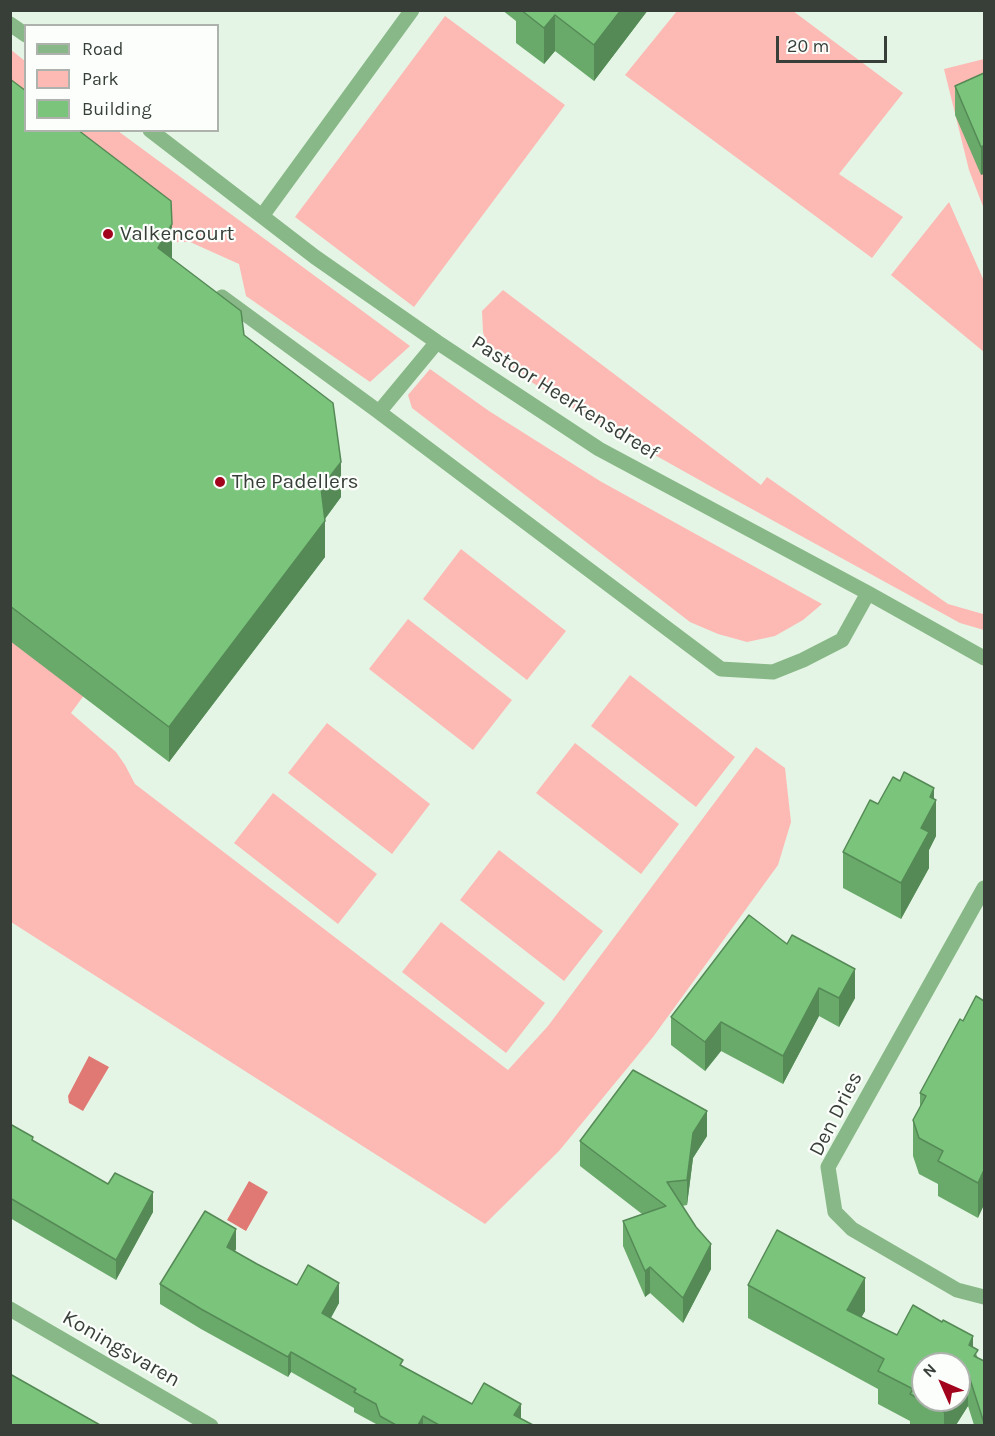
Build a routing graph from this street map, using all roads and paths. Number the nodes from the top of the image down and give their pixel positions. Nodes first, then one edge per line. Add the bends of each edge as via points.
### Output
1 (412, 10) edge
2 (10, 24) edge
3 (24, 34) edge
4 (153, 132) edge
5 (262, 216) junction
6 (209, 287) edge
7 (438, 342) junction
8 (379, 412) junction
9 (868, 593) junction
10 (984, 658) edge
11 (984, 888) edge
12 (984, 1297) edge
13 (10, 1309) edge
14 (211, 1425) edge

1 - 5 street
2 - 3 street
4 - 5 street, Pastoor Heerkensdreef
5 - 7 street, Pastoor Heerkensdreef
6 - 8 street
7 - 8 street
7 - 9 street, Pastoor Heerkensdreef via 599,450
8 - 9 street via 721,669 773,672 813,655 842,639
9 - 10 street, Pastoor Heerkensdreef
11 - 12 street, Den Dries via 828,1167 835,1212 852,1229 957,1290
13 - 14 street, Koningsvaren

